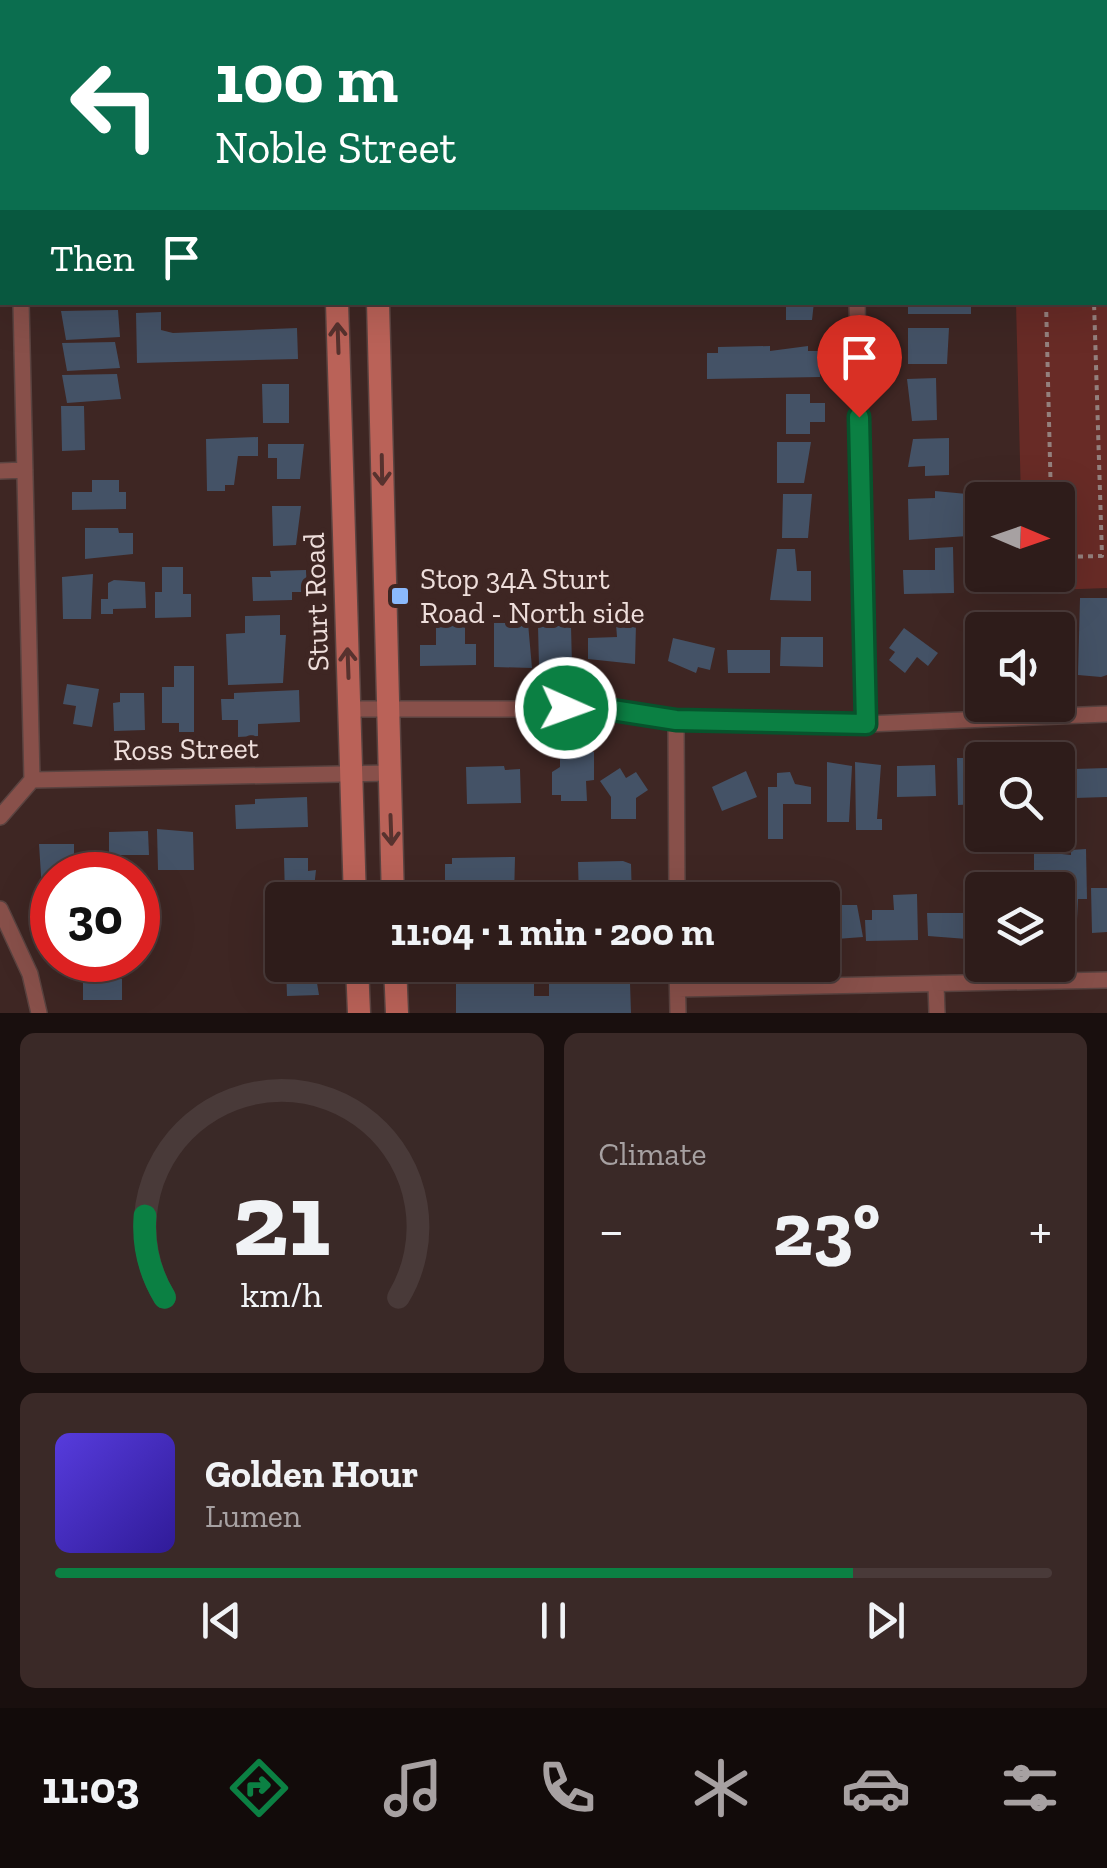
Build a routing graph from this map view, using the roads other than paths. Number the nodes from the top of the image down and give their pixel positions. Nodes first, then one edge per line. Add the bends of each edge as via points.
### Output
1 (20, 305) edge
2 (337, 305) edge
3 (378, 305) edge
4 (856, 305) edge
5 (25, 470) junction
6 (0, 471) edge
7 (388, 708) junction
8 (350, 709) junction
9 (1107, 714) edge
10 (676, 720) junction
11 (866, 724) junction
12 (352, 772) junction
13 (390, 773) junction
14 (32, 780) junction
15 (0, 817) edge
16 (355, 882) edge
17 (393, 882) edge
18 (677, 882) edge
19 (0, 909) edge
20 (1107, 980) edge
21 (358, 982) edge
22 (396, 982) edge
23 (678, 982) edge
24 (936, 985) junction
25 (678, 989) junction
26 (39, 1013) edge
27 (359, 1013) edge
28 (397, 1013) edge
29 (678, 1013) edge
30 (936, 1013) edge

1 - 5 street
8 -> 2 main road, Sturt Road
3 -> 7 main road
4 - 11 street
5 - 6 street
5 - 14 street
7 - 8 street
7 - 10 street via 606,709
7 - 13 main road
8 - 12 main road, Sturt Road
9 - 11 street
10 - 11 street
10 - 18 street
12 - 13 street, Ross Street
12 - 14 street, Ross Street
12 - 16 main road, Sturt Road
13 -> 17 main road
14 - 15 street
19 - 26 street via 30,974
20 - 24 street
21 - 27 main road
22 - 28 main road
23 - 25 street
24 - 25 street
24 - 30 street
25 - 29 street

